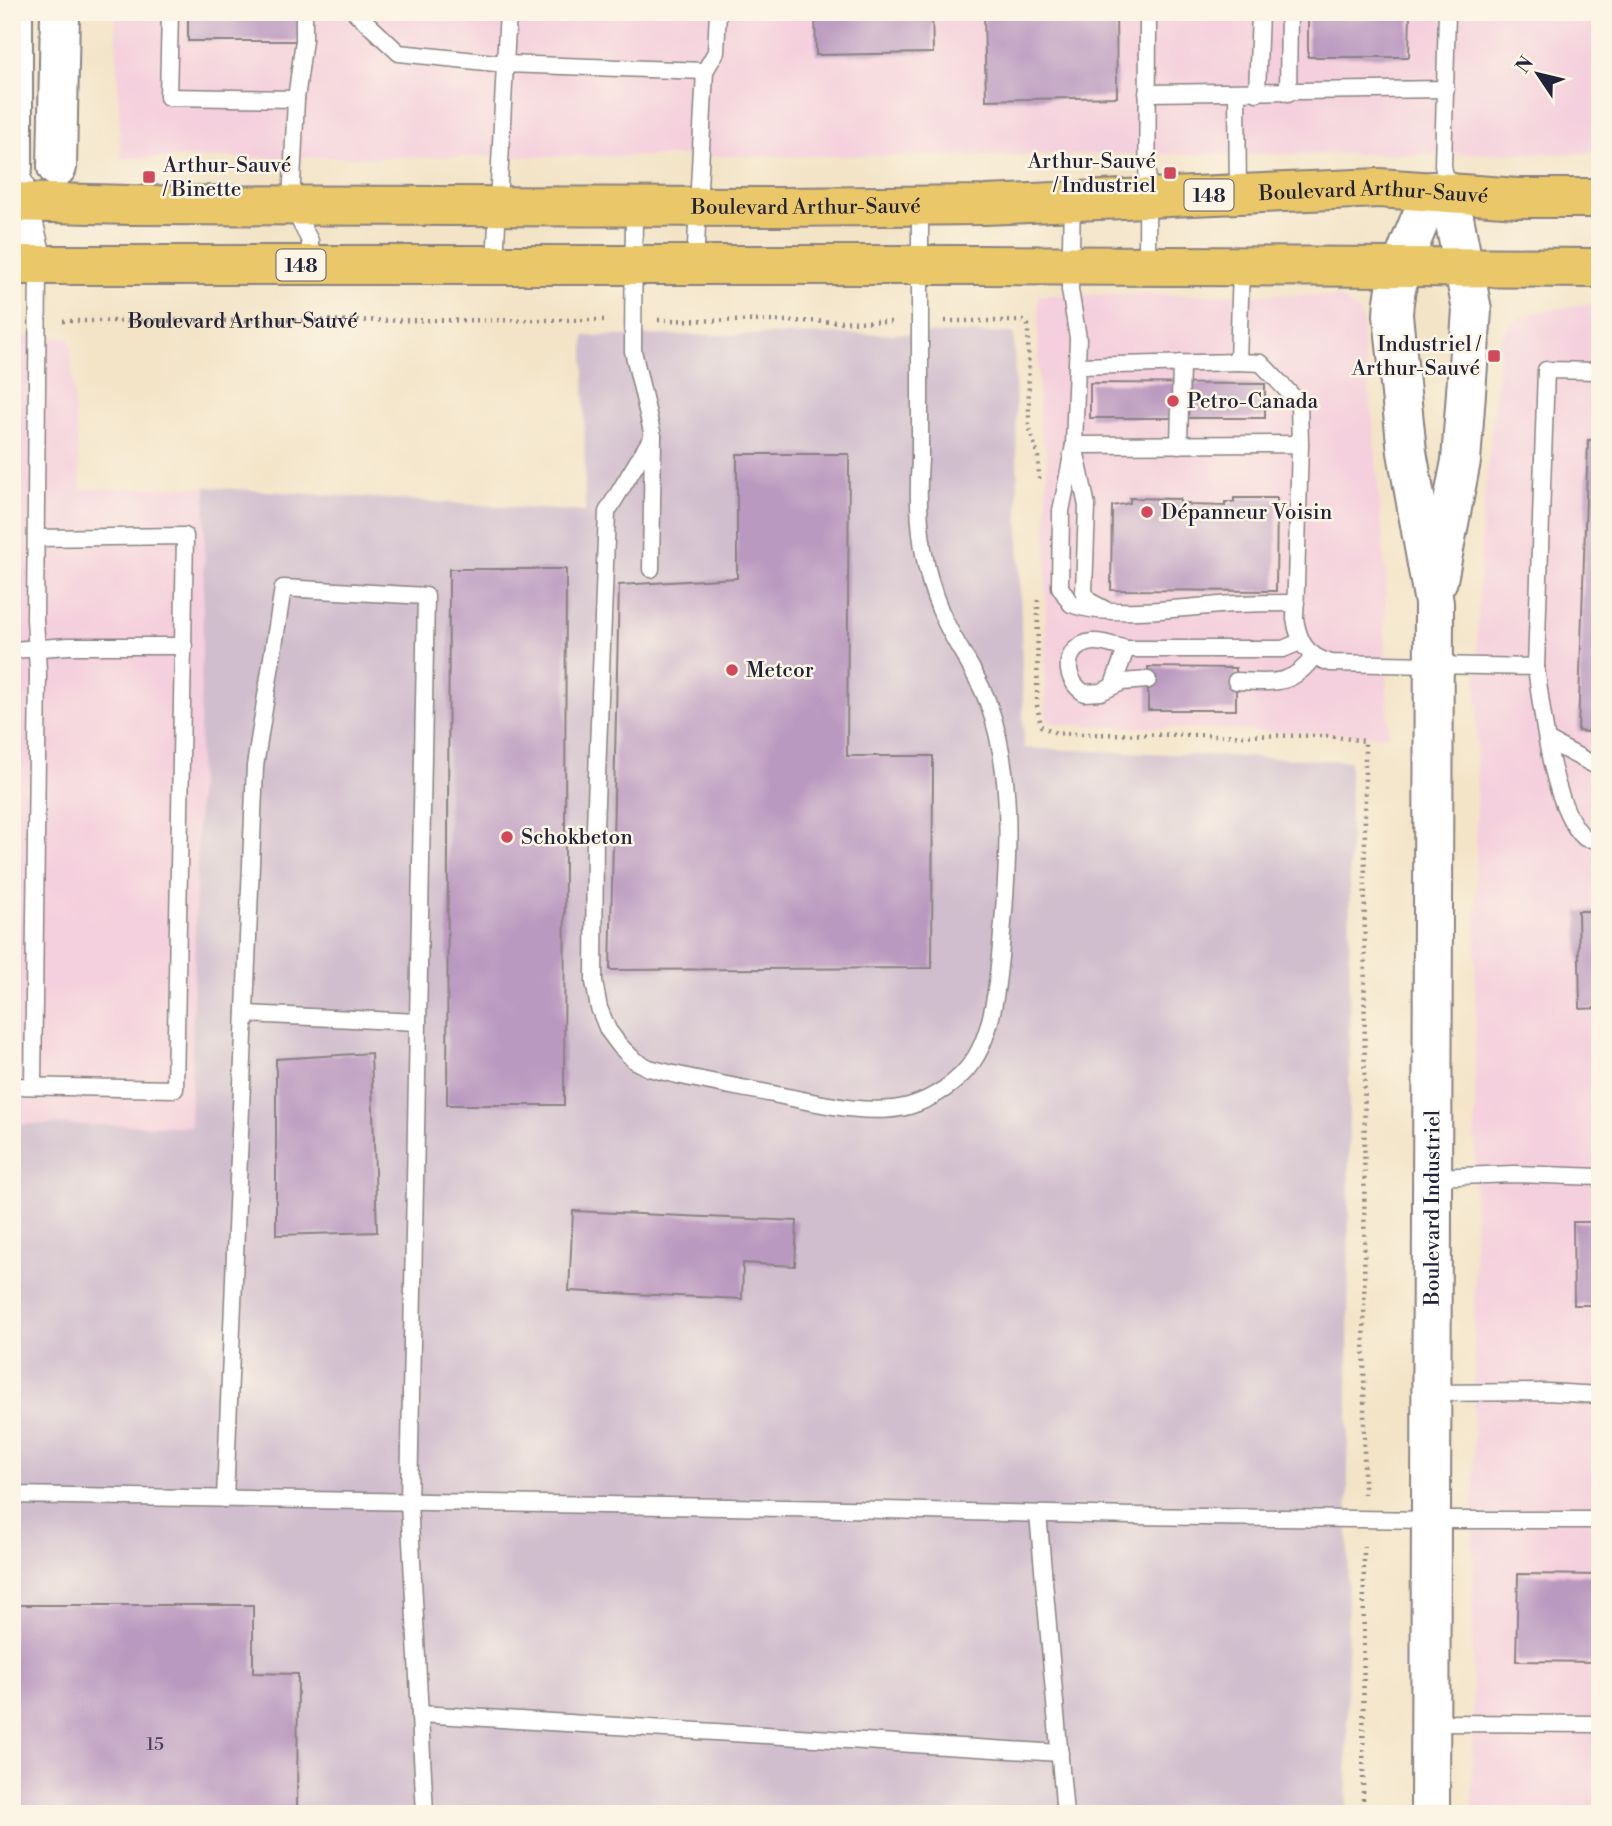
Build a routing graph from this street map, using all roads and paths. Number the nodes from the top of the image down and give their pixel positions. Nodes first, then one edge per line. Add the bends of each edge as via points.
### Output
1 (13, 12) edge
2 (60, 12) edge
3 (170, 12) edge
4 (304, 12) edge
5 (355, 12) edge
6 (508, 12) edge
7 (718, 12) edge
8 (1148, 12) edge
9 (1260, 12) edge
10 (1289, 12) edge
11 (1447, 12) edge
12 (505, 64) junction
13 (705, 71) junction
14 (1446, 89) junction
15 (1147, 93) junction
16 (1237, 93) junction
17 (1257, 93) junction
18 (1288, 93) junction
19 (296, 99) junction
20 (1441, 183) junction
21 (31, 188) edge
22 (1238, 194) junction
23 (1147, 198) junction
24 (1600, 198) edge
25 (1072, 201) junction
26 (291, 204) junction
27 (498, 205) junction
28 (920, 205) junction
29 (634, 206) junction
30 (698, 206) junction
31 (495, 264) junction
32 (25, 265) edge
33 (310, 265) junction
34 (632, 265) junction
35 (695, 265) junction
36 (920, 265) junction
37 (1070, 265) junction
38 (1147, 266) junction
39 (1241, 267) junction
40 (1402, 268) junction
41 (1465, 268) junction
42 (1600, 268) edge
43 (585, 320) dead end
44 (681, 320) dead end
45 (69, 321) dead end
46 (920, 322) junction
47 (1238, 362) junction
48 (1181, 363) junction
49 (1077, 366) junction
50 (1600, 371) edge
51 (653, 436) junction
52 (1300, 444) junction
53 (1074, 445) junction
54 (1179, 445) junction
55 (36, 538) junction
56 (651, 569) dead end
57 (1296, 603) junction
58 (1434, 603) junction
59 (1106, 610) junction
60 (1300, 642) junction
61 (184, 646) junction
62 (37, 648) junction
63 (1126, 649) junction
64 (12, 650) edge
65 (1314, 656) junction
66 (1433, 664) junction
67 (1536, 667) junction
68 (1148, 680) dead end
69 (1236, 681) dead end
70 (1114, 685) junction
71 (1547, 740) junction
72 (1365, 741) dead end
73 (1600, 768) edge
74 (1600, 840) edge
75 (245, 1014) junction
76 (418, 1022) junction
77 (33, 1085) junction
78 (12, 1086) edge
79 (1432, 1177) junction
80 (1600, 1177) edge
81 (1431, 1393) junction
82 (1600, 1395) edge
83 (1364, 1478) dead end
84 (12, 1495) edge
85 (225, 1499) junction
86 (409, 1502) junction
87 (1038, 1514) junction
88 (1431, 1520) junction
89 (1600, 1520) edge
90 (1364, 1563) dead end
91 (420, 1714) junction
92 (1430, 1723) junction
93 (1600, 1724) edge
94 (1060, 1753) junction
95 (425, 1814) edge
96 (1065, 1814) edge
97 (1363, 1814) edge
98 (1430, 1814) edge

1 - 21 street
2 - 21 street
3 - 19 lane via 168,97
4 - 19 lane
5 - 12 lane via 400,53
6 - 12 lane
7 - 13 lane via 716,52
8 - 15 lane
9 - 17 lane
10 - 18 lane
11 - 14 lane
12 - 13 lane
12 - 27 lane
13 - 30 lane
14 - 18 lane
14 - 20 lane
15 - 16 lane
15 - 23 lane
16 - 17 lane
16 - 22 lane
17 - 18 lane
19 - 26 lane
20 - 22 main road, Boulevard Arthur-Sauvé / 148
20 - 24 main road, Boulevard Arthur-Sauvé / 148 via 1518,198
20 - 40 street, Boulevard Industriel
20 - 41 street, Boulevard Industriel
21 - 26 main road, Boulevard Arthur-Sauvé / 148 via 130,205
21 - 32 street
22 - 23 main road, Boulevard Arthur-Sauvé / 148
23 - 25 main road, Boulevard Arthur-Sauvé / 148
23 - 38 lane
25 - 28 main road, Boulevard Arthur-Sauvé / 148
25 - 37 lane
26 - 27 main road, Boulevard Arthur-Sauvé / 148
26 - 33 lane via 310,241
27 - 29 main road, Boulevard Arthur-Sauvé / 148
27 - 31 lane
28 - 30 main road, Boulevard Arthur-Sauvé / 148
28 - 36 lane
29 - 30 main road, Boulevard Arthur-Sauvé / 148
29 - 34 lane
30 - 35 lane
31 - 33 main road, 148
31 - 34 main road, 148
32 - 33 main road, 148
32 - 55 lane
34 - 35 main road, 148
34 - 51 lane via 633,351
35 - 36 main road, 148
36 - 37 main road, 148
36 - 46 lane
37 - 38 main road, 148
37 - 49 lane
38 - 39 main road, 148
39 - 40 main road, 148
39 - 47 lane
40 - 41 main road, 148
40 - 58 street, Boulevard Industriel via 1394,300 1394,331 1407,452
41 - 42 main road, 148
41 - 58 street, Boulevard Industriel via 1472,310 1461,461
43 - 45 path, Boulevard Arthur-Sauvé
44 - 46 path
46 - 51 lane via 917,498 925,562 944,619 989,704 1005,784 1007,872 998,971 983,1042 973,1062 934,1096 907,1106 870,1109 649,1068 635,1061 608,1030 594,982 607,512
47 - 48 lane
47 - 52 lane via 1261,363 1299,403
48 - 49 lane
48 - 54 lane
49 - 53 lane
50 - 67 lane via 1546,370
51 - 56 lane
52 - 54 lane
52 - 57 lane
53 - 54 lane
53 - 59 lane via 1087,506 1084,592 1096,607
53 - 59 lane via 1061,511 1060,587 1070,604
55 - 61 lane via 185,536
55 - 62 lane
57 - 59 lane
57 - 60 lane
58 - 66 street, Boulevard Industriel
60 - 63 lane via 1283,649
60 - 65 lane
61 - 62 lane
61 - 77 lane via 176,1089
62 - 64 lane
62 - 77 lane
63 - 70 lane
63 - 70 lane via 1090,642 1074,652 1069,662 1070,679 1084,693
65 - 66 lane via 1331,663
65 - 69 lane via 1301,672 1281,682
66 - 67 lane
66 - 79 street, Boulevard Industriel
67 - 71 lane
68 - 70 lane
71 - 73 lane
71 - 74 lane via 1571,821 1585,838
72 - 83 path
75 - 76 lane
75 - 76 lane via 255,766 283,588 426,596
75 - 85 lane
76 - 86 lane
77 - 78 lane
79 - 80 lane
79 - 81 street, Boulevard Industriel
81 - 82 lane
81 - 88 street, Boulevard Industriel
84 - 85 lane
85 - 86 lane
86 - 87 lane
86 - 91 lane
87 - 88 lane
87 - 94 lane
88 - 89 lane
88 - 92 street, Boulevard Industriel
90 - 97 path
91 - 94 lane
91 - 95 lane
92 - 93 lane
92 - 98 street, Boulevard Industriel
94 - 96 lane

